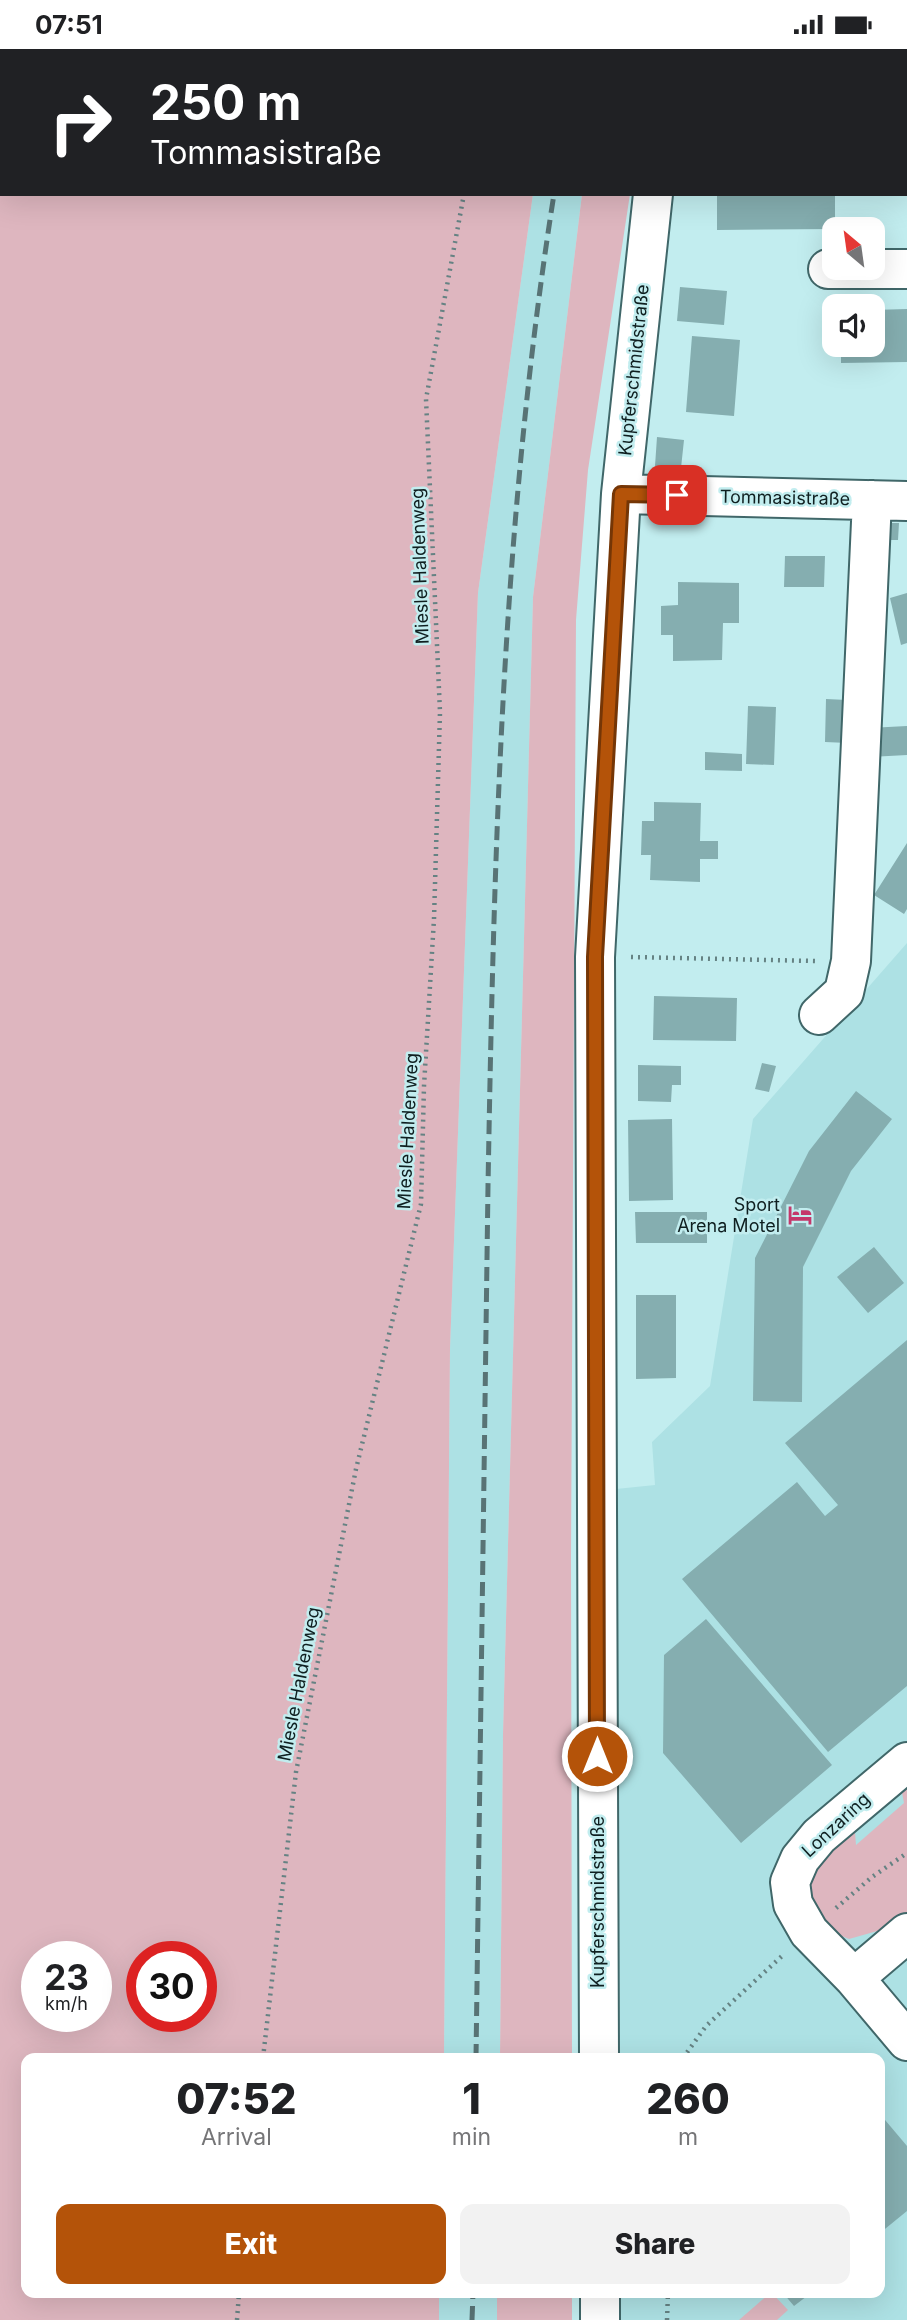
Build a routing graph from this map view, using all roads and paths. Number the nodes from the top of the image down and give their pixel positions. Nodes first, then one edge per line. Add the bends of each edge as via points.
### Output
1 (464, 196) edge
2 (653, 196) edge
3 (886, 269) edge
4 (907, 269) edge
5 (621, 494) junction
6 (889, 500) edge
7 (595, 957) junction
8 (851, 961) junction
9 (819, 1015) dead end
10 (907, 1762) edge
11 (907, 1853) edge
12 (809, 1931) junction
13 (907, 1933) edge
14 (854, 1978) junction
15 (907, 2041) edge
16 (264, 2053) edge
17 (599, 2053) edge
18 (686, 2053) edge
19 (239, 2298) edge
20 (600, 2298) edge
21 (668, 2298) edge
22 (237, 2320) edge
23 (600, 2320) edge
24 (667, 2320) edge

1 - 16 path, Miesle Haldenweg via 426,399 440,712 421,1204 356,1469 296,1772
2 - 5 street, Kupferschmidstraße
3 - 4 street
5 - 6 street, Tommasistraße
5 - 7 street, Kupferschmidstraße
6 - 8 street
7 - 8 path
7 - 17 street, Kupferschmidstraße
8 - 9 street via 844,992
10 - 12 street, Lonzaring via 820,1836 800,1859 790,1882 793,1904
11 - 12 path
12 - 14 street, Lonzaring
12 - 18 path via 706,2026
13 - 14 street
14 - 15 street, Lonzaring
19 - 22 path
20 - 23 street
21 - 24 path

